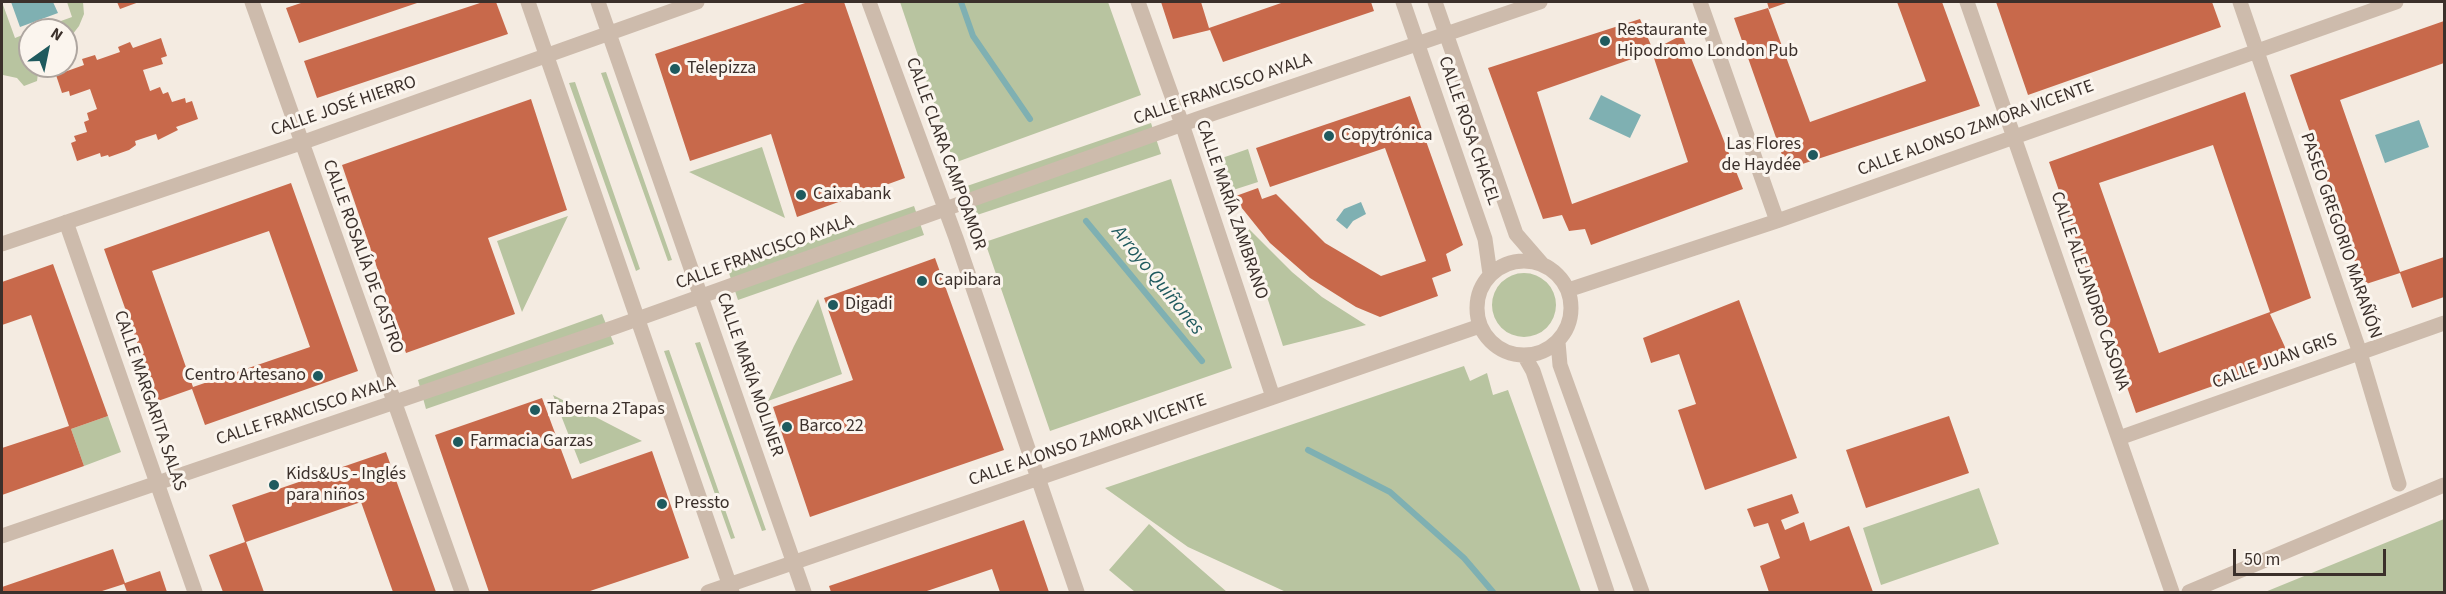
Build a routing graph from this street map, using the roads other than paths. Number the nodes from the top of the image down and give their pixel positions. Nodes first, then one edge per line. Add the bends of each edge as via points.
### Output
1 (252, 2) edge
2 (528, 2) edge
3 (598, 2) edge
4 (697, 2) edge
5 (869, 2) edge
6 (1138, 2) edge
7 (1403, 2) edge
8 (1435, 2) edge
9 (1540, 2) edge
10 (1700, 2) edge
11 (1967, 2) edge
12 (2240, 2) edge
13 (2396, 2) edge
14 (609, 31) junction
15 (1447, 34) junction
16 (1417, 44) junction
17 (2256, 49) junction
18 (547, 56) junction
19 (1182, 124) junction
20 (2014, 135) junction
21 (301, 143) junction
22 (945, 209) junction
23 (1777, 221) junction
24 (66, 222) junction
25 (2, 244) edge
26 (1542, 264) junction
27 (1490, 274) junction
28 (1568, 290) junction
29 (701, 297) junction
30 (638, 319) junction
31 (2445, 323) edge
32 (1480, 326) junction
33 (1558, 342) junction
34 (2360, 353) junction
35 (1524, 356) junction
36 (1273, 397) junction
37 (393, 403) junction
38 (2119, 438) junction
39 (1037, 479) junction
40 (156, 482) junction
41 (2399, 484) dead end
42 (2445, 485) edge
43 (2, 536) edge
44 (794, 563) junction
45 (731, 589) edge
46 (195, 592) edge
47 (462, 592) edge
48 (708, 592) edge
49 (804, 592) edge
50 (1077, 592) edge
51 (1607, 592) edge
52 (1642, 592) edge
53 (2172, 592) edge
54 (2189, 592) edge

1 - 21 street, CALLE ROSALÍA DE CASTRO
2 - 18 street
3 - 14 street, CALLE MARÍA MOLINER
4 - 14 street, CALLE JOSÉ HIERRO
5 - 22 street, CALLE CLARA CAMPOAMOR
6 - 19 street, CALLE MARÍA ZAMBRANO
7 - 16 street, CALLE ROSA CHACEL
8 - 15 street, CALLE ROSA CHACEL
9 - 15 street, CALLE FRANCISCO AYALA
10 - 23 street
11 - 20 street, CALLE ALEJANDRO CASONA
12 - 17 street, PASEO GREGORIO MARAÑÓN
13 - 17 street, CALLE ALONSO ZAMORA VICENTE
14 - 18 street, CALLE JOSÉ HIERRO
14 - 29 street, CALLE MARÍA MOLINER
15 - 16 street, CALLE FRANCISCO AYALA
15 - 26 street, CALLE ROSA CHACEL via 1516,234
16 - 19 street, CALLE FRANCISCO AYALA
16 - 27 street, CALLE ROSA CHACEL via 1485,239
17 - 20 street, CALLE ALONSO ZAMORA VICENTE
17 - 34 street, PASEO GREGORIO MARAÑÓN
18 - 21 street, CALLE JOSÉ HIERRO
18 - 30 street
19 - 22 street, CALLE FRANCISCO AYALA
19 - 36 street, CALLE MARÍA ZAMBRANO
20 - 23 street, CALLE ALONSO ZAMORA VICENTE
20 - 38 street, CALLE ALEJANDRO CASONA
21 - 24 street, CALLE JOSÉ HIERRO
21 - 37 street, CALLE ROSALÍA DE CASTRO
22 - 29 street, CALLE FRANCISCO AYALA
22 - 39 street, CALLE CLARA CAMPOAMOR
23 - 28 street, CALLE ALONSO ZAMORA VICENTE
24 - 25 street, CALLE JOSÉ HIERRO
24 - 40 street, CALLE MARGARITA SALAS
26 - 27 street via 1524,260 1506,264
26 - 28 street via 1558,274
27 - 32 street via 1480,290
28 - 33 street via 1572,308 1568,326
29 - 30 street, CALLE FRANCISCO AYALA
29 - 44 street, CALLE MARÍA MOLINER
30 - 37 street, CALLE FRANCISCO AYALA
30 - 45 street
31 - 34 street, CALLE JUAN GRIS
32 - 35 street via 1491,342 1506,352
32 - 36 street, CALLE ALONSO ZAMORA VICENTE
33 - 35 street via 1542,352
33 - 52 street via 1560,365
34 - 38 street, CALLE JUAN GRIS
34 - 41 street, PASEO GREGORIO MARAÑÓN
35 - 51 street via 1533,371
36 - 39 street, CALLE ALONSO ZAMORA VICENTE
37 - 40 street, CALLE FRANCISCO AYALA
37 - 47 street, CALLE ROSALÍA DE CASTRO
38 - 53 street, CALLE ALEJANDRO CASONA
39 - 44 street, CALLE ALONSO ZAMORA VICENTE
39 - 50 street, CALLE CLARA CAMPOAMOR
40 - 43 street, CALLE FRANCISCO AYALA
40 - 46 street, CALLE MARGARITA SALAS
42 - 54 street
44 - 45 street, CALLE ALONSO ZAMORA VICENTE
44 - 49 street, CALLE MARÍA MOLINER
45 - 48 street, CALLE ALONSO ZAMORA VICENTE

